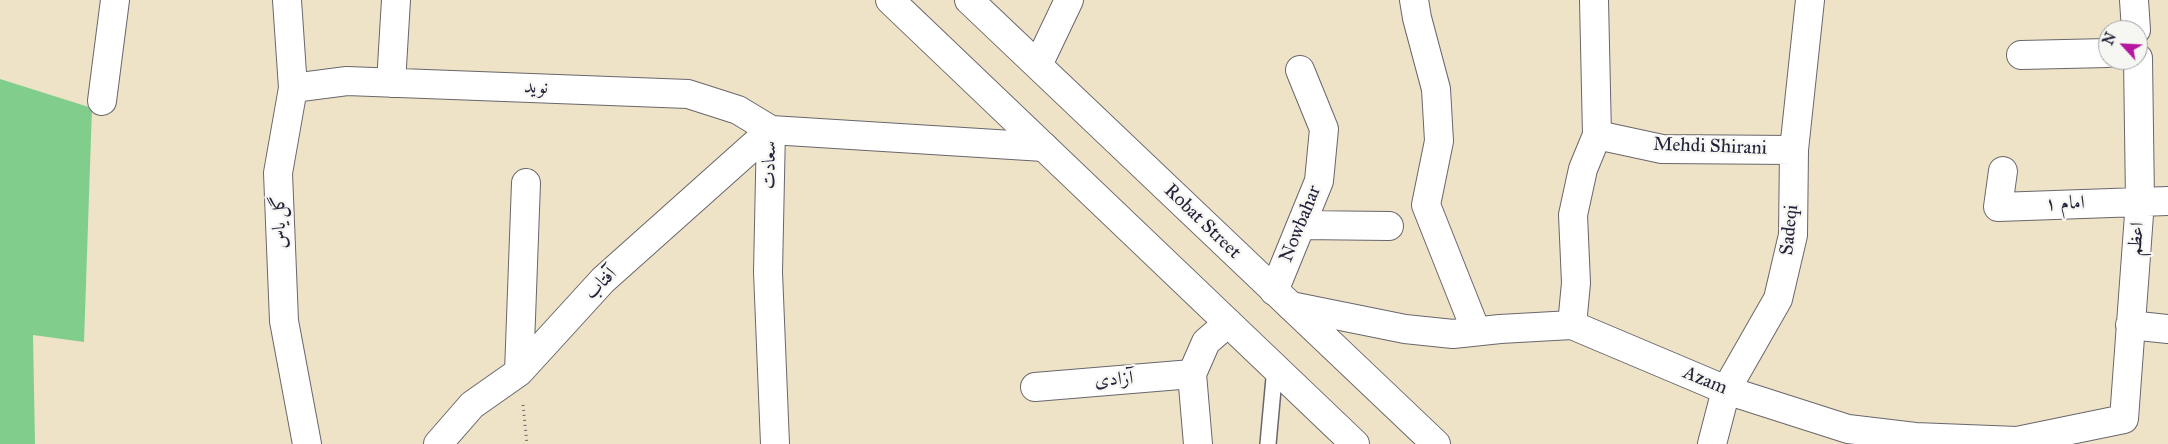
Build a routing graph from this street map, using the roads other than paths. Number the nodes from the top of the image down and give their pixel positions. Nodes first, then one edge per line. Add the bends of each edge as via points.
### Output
1 (115, 0) edge
2 (287, 0) edge
3 (396, 0) edge
4 (890, 0) edge
5 (969, 0) edge
6 (1069, 0) edge
7 (1414, 0) edge
8 (1594, 0) edge
9 (1810, 0) edge
10 (2134, 0) edge
11 (2135, 20) edge
12 (2098, 53) edge
13 (2021, 55) dead end
14 (1038, 65) junction
15 (1300, 70) dead end
16 (2138, 70) edge
17 (391, 83) junction
18 (293, 88) junction
19 (102, 100) dead end
20 (771, 130) junction
21 (1597, 135) junction
22 (1044, 147) junction
23 (1794, 150) junction
24 (2003, 171) dead end
25 (526, 183) dead end
26 (2140, 201) junction
27 (2168, 201) edge
28 (1301, 226) junction
29 (1389, 226) dead end
30 (1282, 298) junction
31 (1228, 323) junction
32 (1572, 325) junction
33 (2130, 325) junction
34 (2168, 329) edge
35 (1476, 331) junction
36 (1275, 367) junction
37 (519, 372) junction
38 (1192, 374) junction
39 (1035, 387) dead end
40 (1726, 390) junction
41 (307, 444) edge
42 (438, 444) edge
43 (775, 444) edge
44 (1198, 444) edge
45 (1268, 444) edge
46 (1355, 444) edge
47 (1436, 444) edge
48 (1712, 444) edge

1 - 19 street
2 - 18 street, گل یاس
3 - 17 street
4 - 22 street
5 - 14 street, Robat Street
6 - 14 street
7 - 35 street via 1436,89 1439,141 1426,205
8 - 21 street
9 - 23 street, Sadeqi
10 - 11 street
12 - 13 street
14 - 30 street, Robat Street
15 - 28 street, Nowbahar via 1324,129 1319,181
16 - 26 street, اعظم
17 - 18 street, نوید via 347,80
17 - 20 street, نوید via 688,94 738,110
18 - 41 street, گل یاس via 278,173 284,321
20 - 22 street, سعادت
20 - 37 street, آفتاب via 603,280
20 - 43 street, سعادت via 768,272
21 - 23 street, Mehdi Shirani via 1662,149
21 - 32 street via 1583,169 1573,215 1576,283
22 - 31 street
23 - 40 street, Sadeqi via 1793,235 1778,299
24 - 26 street, امام ۱ via 1998,207
25 - 37 street
26 - 27 street, امام ۱
26 - 33 street, اعظم
28 - 29 street
28 - 30 street, Nowbahar
30 - 35 street, Azam via 1405,329 1453,334
30 - 47 street, Robat Street
31 - 36 street
31 - 38 street via 1206,342
32 - 35 street, Azam
32 - 40 street, Azam
33 - 34 street
33 - 40 street, Azam via 2124,419 2017,441 1915,437 1848,429
36 - 45 lane
36 - 46 street
37 - 42 street, آفتاب via 472,405
38 - 39 street, آزادی
38 - 44 street
40 - 48 street, Sadeqi

